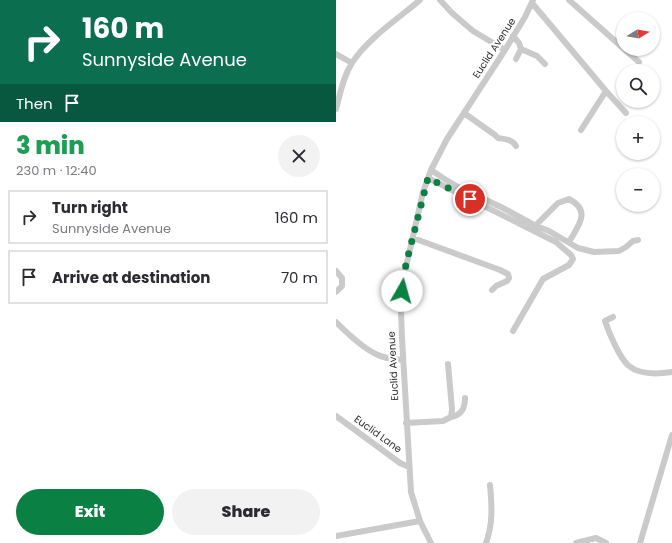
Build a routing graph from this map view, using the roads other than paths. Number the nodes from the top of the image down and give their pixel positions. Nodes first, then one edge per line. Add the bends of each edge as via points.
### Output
1 (420, 0) edge
2 (440, 0) edge
3 (569, 0) edge
4 (532, 2) edge
5 (513, 36) junction
6 (616, 42) edge
7 (521, 49) junction
8 (505, 50) junction
9 (336, 54) edge
10 (632, 56) edge
11 (516, 60) dead end
12 (639, 62) dead end
13 (352, 63) junction
14 (545, 64) dead end
15 (606, 91) junction
16 (336, 109) edge
17 (464, 113) junction
18 (626, 113) dead end
19 (581, 130) dead end
20 (516, 146) dead end
21 (431, 170) junction
22 (428, 178) junction
23 (536, 226) junction
24 (413, 238) junction
25 (638, 240) dead end
26 (569, 242) junction
27 (336, 271) edge
28 (492, 290) dead end
29 (336, 292) edge
30 (613, 317) dead end
31 (336, 322) edge
32 (513, 331) dead end
33 (403, 360) junction
34 (448, 364) dead end
35 (672, 372) edge
36 (465, 398) dead end
37 (336, 416) edge
38 (451, 417) junction
39 (406, 423) junction
40 (672, 436) edge
41 (409, 467) junction
42 (490, 485) dead end
43 (420, 521) junction
44 (336, 536) edge
45 (431, 543) edge
46 (486, 543) edge
47 (576, 543) edge
48 (606, 543) edge
49 (640, 543) edge

1 - 13 street via 370,42
2 - 8 street via 473,31
3 - 6 street
4 - 5 street, Euclid Avenue
4 - 15 street
5 - 7 street
5 - 8 street, Euclid Avenue
7 - 11 street
7 - 14 street via 537,56
8 - 17 street, Euclid Avenue
9 - 13 street
10 - 12 street
13 - 16 street
15 - 18 street
15 - 19 street
17 - 20 street via 498,138 513,142
17 - 21 street, Euclid Avenue
21 - 22 street, Euclid Avenue
21 - 23 street via 458,187
22 - 24 street, Euclid Avenue
22 - 32 street via 556,242 571,255 573,259 569,265 543,279
23 - 26 street
23 - 26 street via 558,203 569,199 577,203 582,214
24 - 28 street via 508,274 507,281
24 - 33 street, Euclid Avenue via 402,291
25 - 26 street via 619,251 610,252 586,251
27 - 29 street via 342,278 342,286
30 - 35 street via 605,321 609,333 629,366 647,372
31 - 33 street via 352,338 377,355
33 - 39 street, Euclid Avenue
34 - 38 street
36 - 38 street via 463,410
37 - 41 street, Euclid Lane
38 - 39 street via 443,421
39 - 41 street, Euclid Avenue
40 - 49 street
41 - 43 street, Euclid Avenue via 411,492
42 - 46 street via 491,522
43 - 44 street
43 - 45 street, Euclid Avenue
47 - 48 street via 596,538

